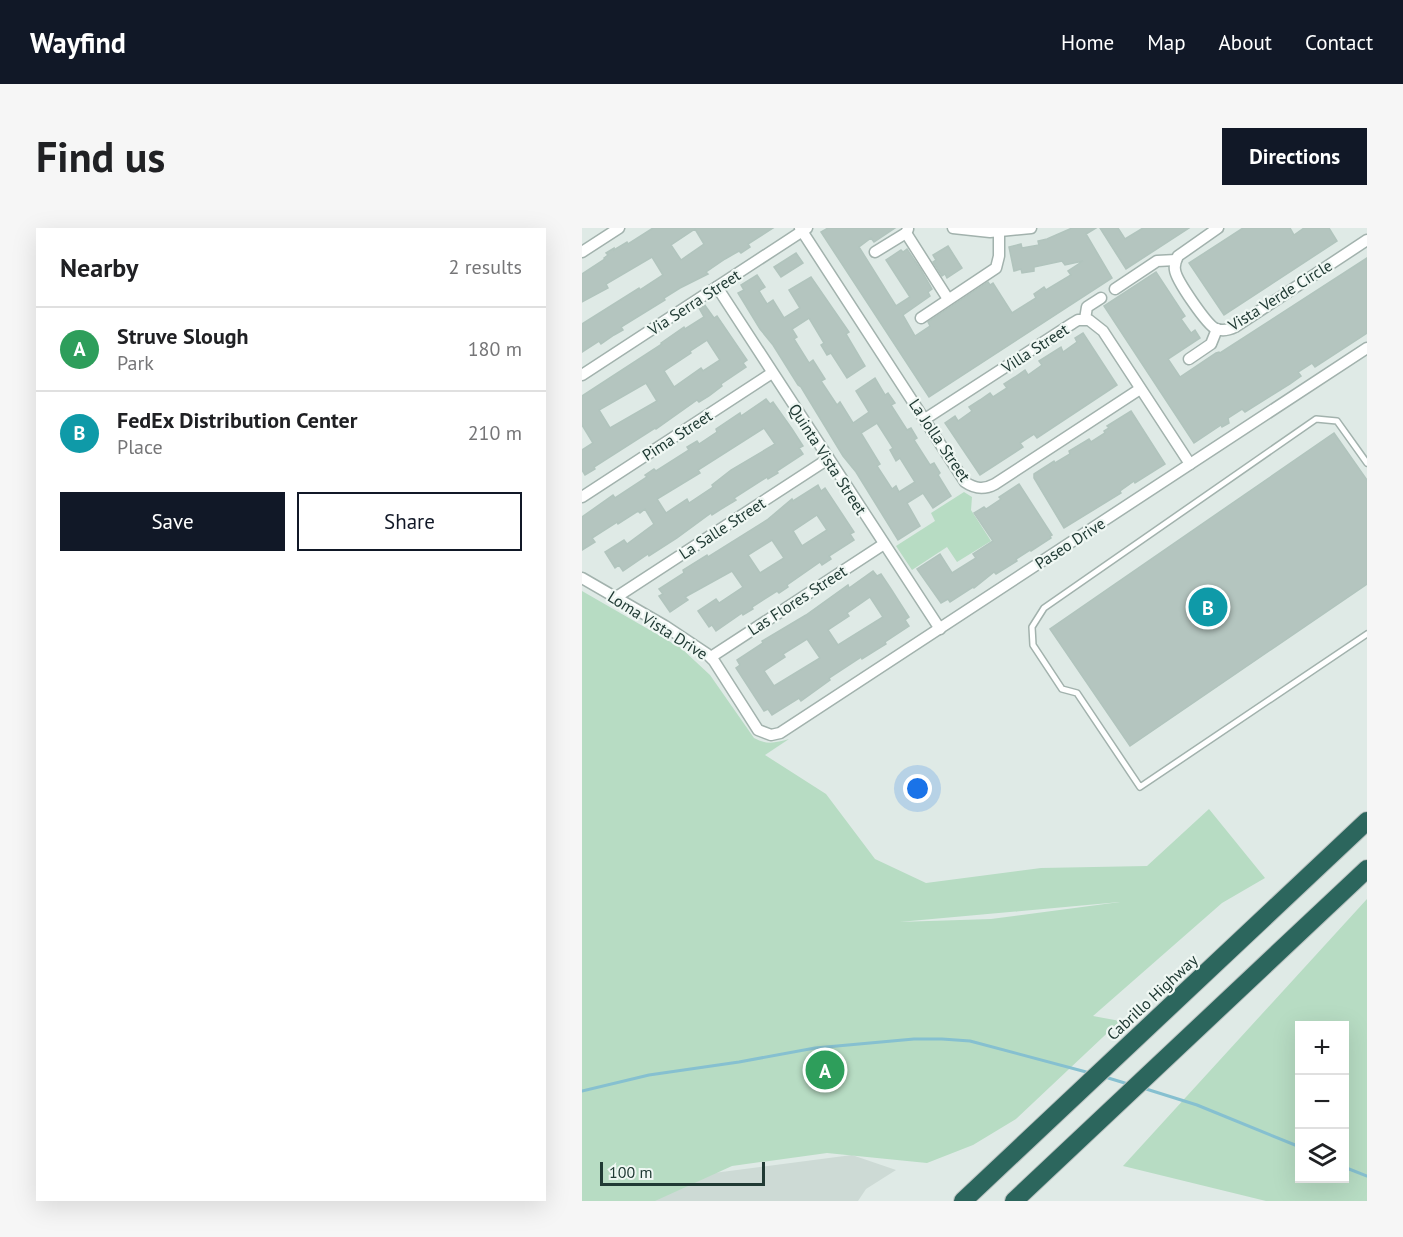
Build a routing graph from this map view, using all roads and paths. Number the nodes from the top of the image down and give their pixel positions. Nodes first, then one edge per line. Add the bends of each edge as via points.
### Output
1 (619, 228) edge
2 (953, 228) edge
3 (1031, 228) edge
4 (1218, 228) edge
5 (803, 229) edge
6 (907, 231) edge
7 (999, 232) junction
8 (1367, 240) edge
9 (582, 252) edge
10 (875, 252) dead end
11 (1176, 260) junction
12 (717, 287) junction
13 (1115, 289) dead end
14 (1101, 298) dead end
15 (948, 299) junction
16 (921, 318) dead end
17 (1085, 319) junction
18 (1217, 329) junction
19 (1367, 348) edge
20 (1189, 359) dead end
21 (772, 373) junction
22 (582, 375) edge
23 (1140, 389) junction
24 (925, 419) junction
25 (828, 459) junction
26 (1367, 463) edge
27 (1190, 464) junction
28 (582, 497) edge
29 (884, 544) junction
30 (582, 578) edge
31 (615, 598) junction
32 (939, 629) junction
33 (1367, 634) edge
34 (711, 657) junction
35 (771, 735) joint
36 (1367, 821) edge
37 (1362, 874) edge
38 (963, 1201) edge
39 (1014, 1201) edge

1 - 9 street
2 - 7 street
3 - 7 street
4 - 11 street
5 - 12 street, Via Serra Street
5 - 24 street, La Jolla Street
6 - 10 street
6 - 15 street
7 - 15 street via 996,268
8 - 18 street, Vista Verde Circle via 1235,327
11 - 13 street via 1157,261
11 - 18 street, Vista Verde Circle via 1179,279 1207,321
12 - 21 street, Quinta Vista Street
12 - 22 street, Via Serra Street
14 - 17 street via 1087,307
15 - 16 street
17 - 23 street, Villa Street via 1103,331
17 - 24 street, Villa Street
18 - 20 street via 1211,344
19 - 27 street, Paseo Drive
21 - 25 street, Quinta Vista Street
21 - 28 street, Pima Street
23 - 24 street, La Jolla Street via 983,489 965,482
23 - 27 street, Villa Street
25 - 29 street, Quinta Vista Street
25 - 31 street, La Salle Street
26 - 33 lane via 1338,422 1316,419 1044,608 1032,627 1033,645 1062,689 1077,693 1140,787
27 - 32 street, Paseo Drive
29 - 32 street, Quinta Vista Street
29 - 34 street, Las Flores Street
30 - 31 street, Loma Vista Drive
31 - 34 street, Loma Vista Drive
32 - 35 street, Paseo Drive via 786,730
34 - 35 street, Loma Vista Drive via 755,726
36 - 38 highway, Cabrillo Highway
37 - 39 highway

